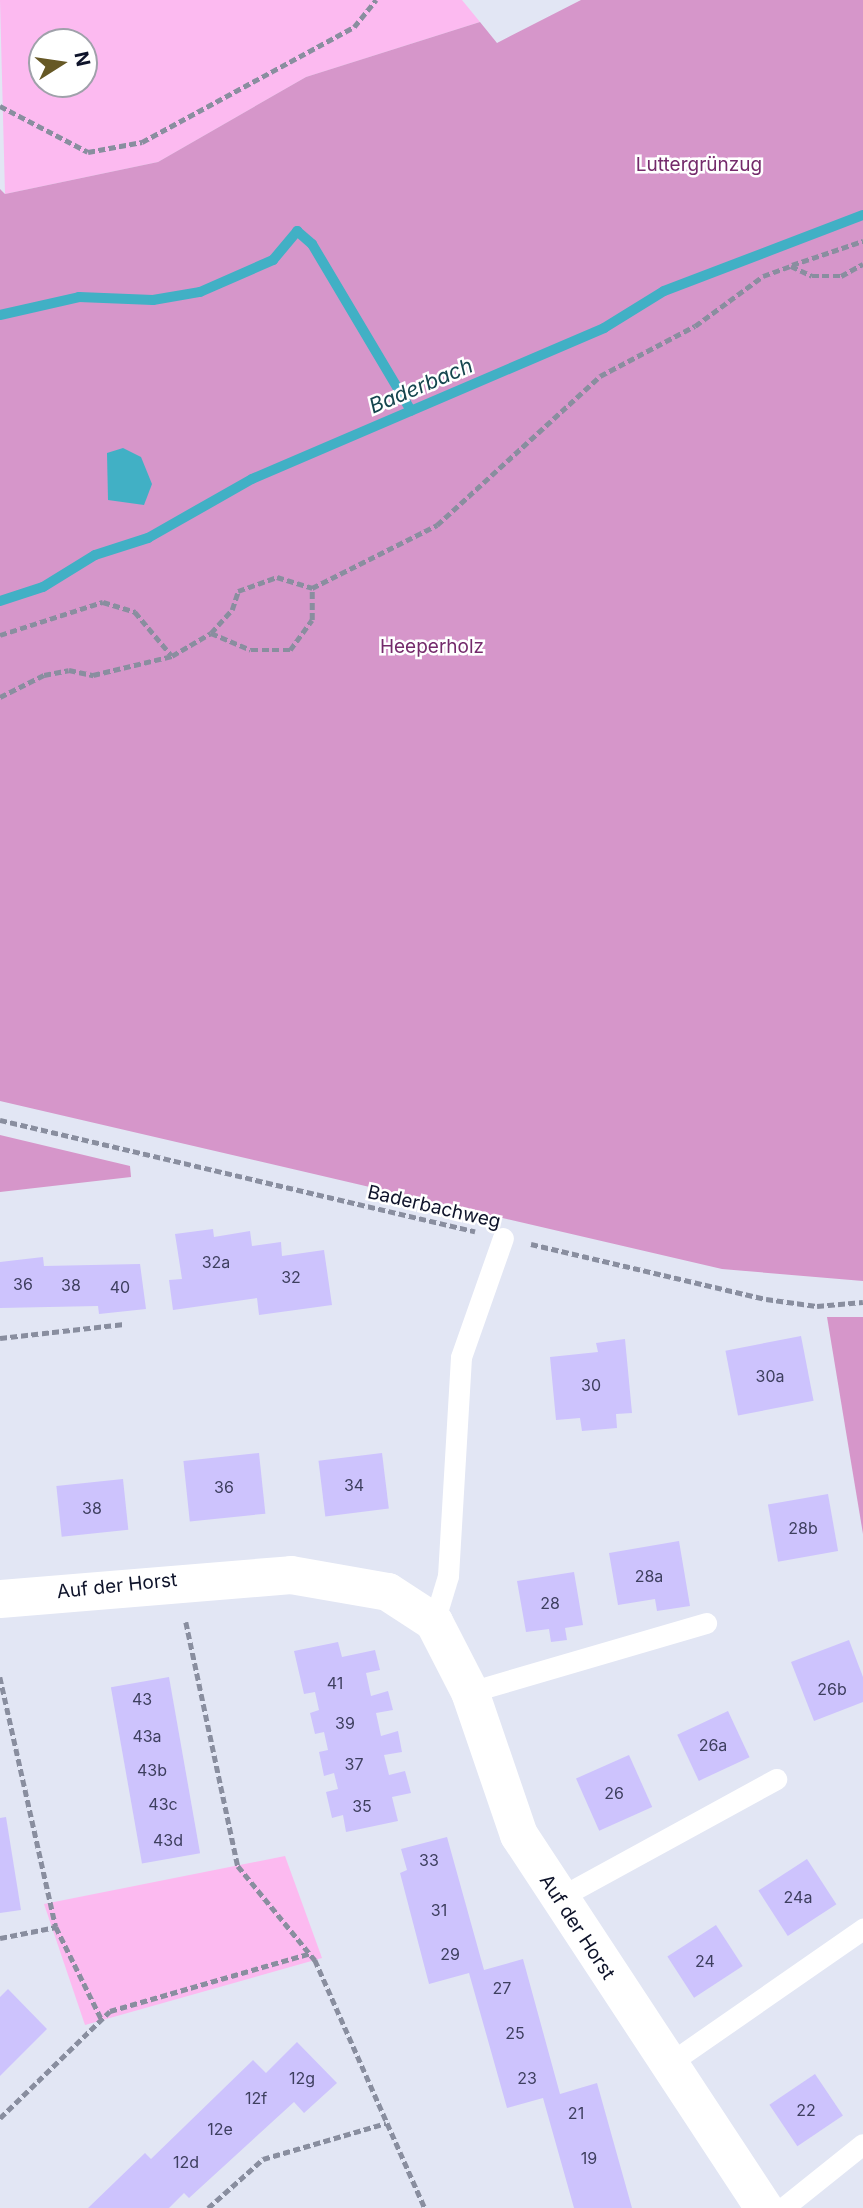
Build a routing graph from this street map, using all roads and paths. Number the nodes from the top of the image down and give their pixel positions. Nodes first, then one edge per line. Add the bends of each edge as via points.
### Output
1 (376, 0) edge
2 (0, 106) edge
3 (863, 241) edge
4 (863, 264) edge
5 (791, 266) junction
6 (312, 588) junction
7 (211, 633) junction
8 (0, 635) edge
9 (172, 656) junction
10 (0, 697) edge
11 (0, 1119) edge
12 (503, 1238) junction
13 (863, 1302) edge
14 (124, 1324) dead end
15 (0, 1338) edge
16 (178, 1580) junction
17 (0, 1599) edge
18 (434, 1622) junction
19 (706, 1623) dead end
20 (0, 1677) edge
21 (470, 1692) junction
22 (776, 1779) dead end
23 (558, 1899) junction
24 (56, 1927) junction
25 (863, 1929) edge
26 (0, 1937) edge
27 (311, 1953) junction
28 (101, 2018) junction
29 (667, 2066) junction
30 (0, 2118) edge
31 (386, 2123) junction
32 (863, 2144) edge
33 (208, 2208) edge
34 (425, 2208) edge
35 (764, 2208) edge
36 (783, 2208) edge

1 - 2 path via 354,27 142,142 88,152
3 - 5 path
4 - 5 path via 841,276 812,276
5 - 6 path via 763,276 695,326 600,376 437,525
6 - 7 path via 277,577 238,591 232,610
6 - 7 path via 312,620 290,650 251,650
7 - 9 path
8 - 9 path via 103,601 135,612
9 - 10 path via 93,676 69,670 44,675
11 - 12 path, Baderbachweg
12 - 13 path, Baderbachweg via 766,1298 817,1306
12 - 18 lane via 461,1357 448,1576
14 - 15 path
16 - 17 street, Auf der Horst
16 - 18 street, Auf der Horst via 291,1575 339,1581 388,1592
16 - 27 path via 238,1866
18 - 21 street, Auf der Horst
19 - 21 lane
20 - 24 path
21 - 23 street, Auf der Horst via 519,1835
22 - 23 lane
23 - 29 street, Auf der Horst
24 - 26 path
24 - 28 path
25 - 29 lane
27 - 28 path via 118,2007
27 - 31 path
28 - 30 path
29 - 35 street, Auf der Horst
31 - 33 path via 263,2160
31 - 34 path
32 - 36 lane

